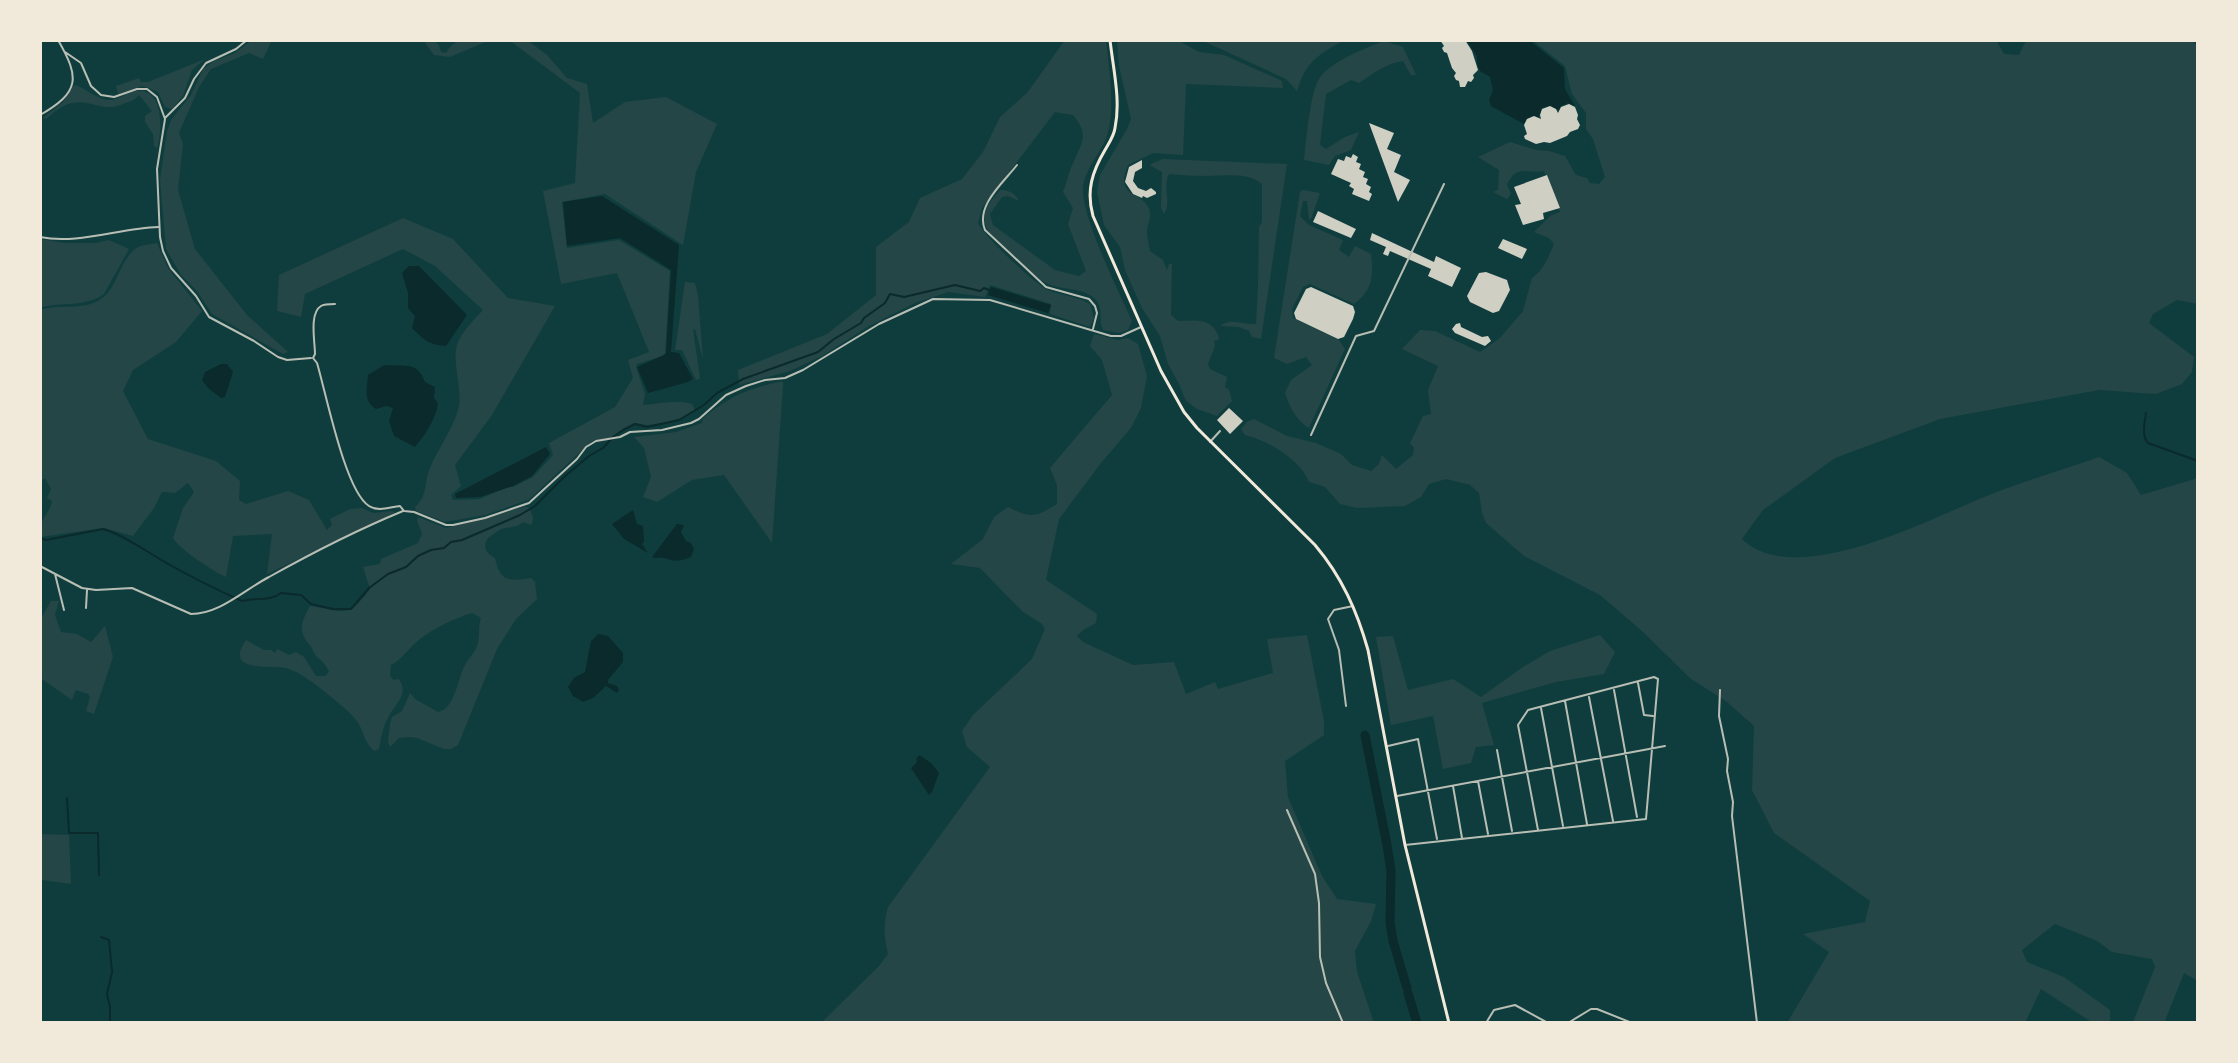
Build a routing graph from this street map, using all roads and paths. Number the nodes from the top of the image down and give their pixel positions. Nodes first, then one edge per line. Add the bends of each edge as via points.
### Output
1 (58, 40) edge
2 (247, 40) edge
3 (1110, 40) edge
4 (65, 52) junction
5 (40, 115) edge
6 (165, 119) junction
7 (1017, 165) dead end
8 (1444, 184) dead end
9 (160, 227) junction
10 (40, 237) edge
11 (335, 304) dead end
12 (1142, 327) junction
13 (1093, 330) junction
14 (313, 358) junction
15 (1220, 431) dead end
16 (1311, 435) dead end
17 (1210, 442) junction
18 (404, 511) junction
19 (40, 566) edge
20 (54, 573) junction
21 (87, 589) junction
22 (1354, 606) junction
23 (86, 608) dead end
24 (64, 610) dead end
25 (1637, 681) junction
26 (1613, 688) junction
27 (1720, 690) dead end
28 (1589, 695) junction
29 (1565, 701) junction
30 (1346, 706) dead end
31 (1541, 708) junction
32 (1654, 717) junction
33 (1386, 746) junction
34 (1665, 746) dead end
35 (1652, 747) junction
36 (1497, 750) dead end
37 (1625, 752) junction
38 (1601, 757) junction
39 (1576, 762) junction
40 (1552, 766) junction
41 (1527, 771) junction
42 (1502, 776) junction
43 (1478, 780) junction
44 (1453, 785) junction
45 (1429, 789) junction
46 (1396, 797) junction
47 (1287, 810) dead end
48 (1637, 819) junction
49 (1613, 822) junction
50 (1588, 825) junction
51 (1563, 827) junction
52 (1538, 830) junction
53 (1512, 832) junction
54 (1488, 835) junction
55 (1462, 838) junction
56 (1437, 841) junction
57 (1405, 845) junction
58 (1343, 1023) edge
59 (1449, 1023) edge
60 (1486, 1023) edge
61 (1548, 1023) edge
62 (1568, 1023) edge
63 (1632, 1023) edge
64 (1757, 1023) edge

1 - 4 street
2 - 6 street via 206,63
3 - 12 main road via 1115,130 1097,164 1089,197
4 - 5 street via 73,65 73,81 61,101
4 - 6 street via 81,63 97,93 111,98 147,89 157,97
6 - 9 street via 157,169
7 - 13 street via 982,212 983,224 1046,287 1093,303
8 - 16 street via 1374,331 1356,336
9 - 10 street via 71,239
9 - 14 street via 171,268 209,317 278,357
11 - 14 street via 316,311
12 - 13 street via 1118,337
12 - 17 main road via 1171,391
13 - 18 street via 990,300 933,299 803,370 726,395 691,423 596,441 529,503 453,525
14 - 18 street via 352,485 367,505 400,506
15 - 17 street
17 - 22 main road via 1315,545
18 - 21 street via 202,614 132,588
19 - 20 street
20 - 21 street
20 - 24 street
21 - 23 street
22 - 30 street via 1334,610 1328,619 1339,650
22 - 33 main road
25 - 26 street
25 - 32 street via 1644,715
25 - 32 street via 1658,679
26 - 28 street
26 - 37 street
27 - 64 street
28 - 29 street
28 - 38 street
29 - 31 street
29 - 39 street
31 - 40 street
31 - 41 street via 1528,710 1518,725
32 - 35 street
33 - 45 street via 1418,739
33 - 46 main road
34 - 35 street
35 - 37 street
35 - 48 street via 1646,819
36 - 42 street
37 - 38 street
37 - 48 street
38 - 39 street
38 - 49 street
39 - 40 street
39 - 50 street
40 - 41 street
40 - 51 street
41 - 42 street
41 - 52 street
42 - 43 street
42 - 53 street
43 - 44 street
43 - 54 street
44 - 45 street
44 - 55 street
45 - 46 street
45 - 56 street
46 - 57 main road
47 - 58 street via 1315,874 1320,957
48 - 49 street
49 - 50 street
50 - 51 street
51 - 52 street
52 - 53 street
53 - 54 street
54 - 55 street
55 - 56 street
56 - 57 street
57 - 59 main road
60 - 61 street via 1494,1010 1515,1005
62 - 63 street via 1597,1009

